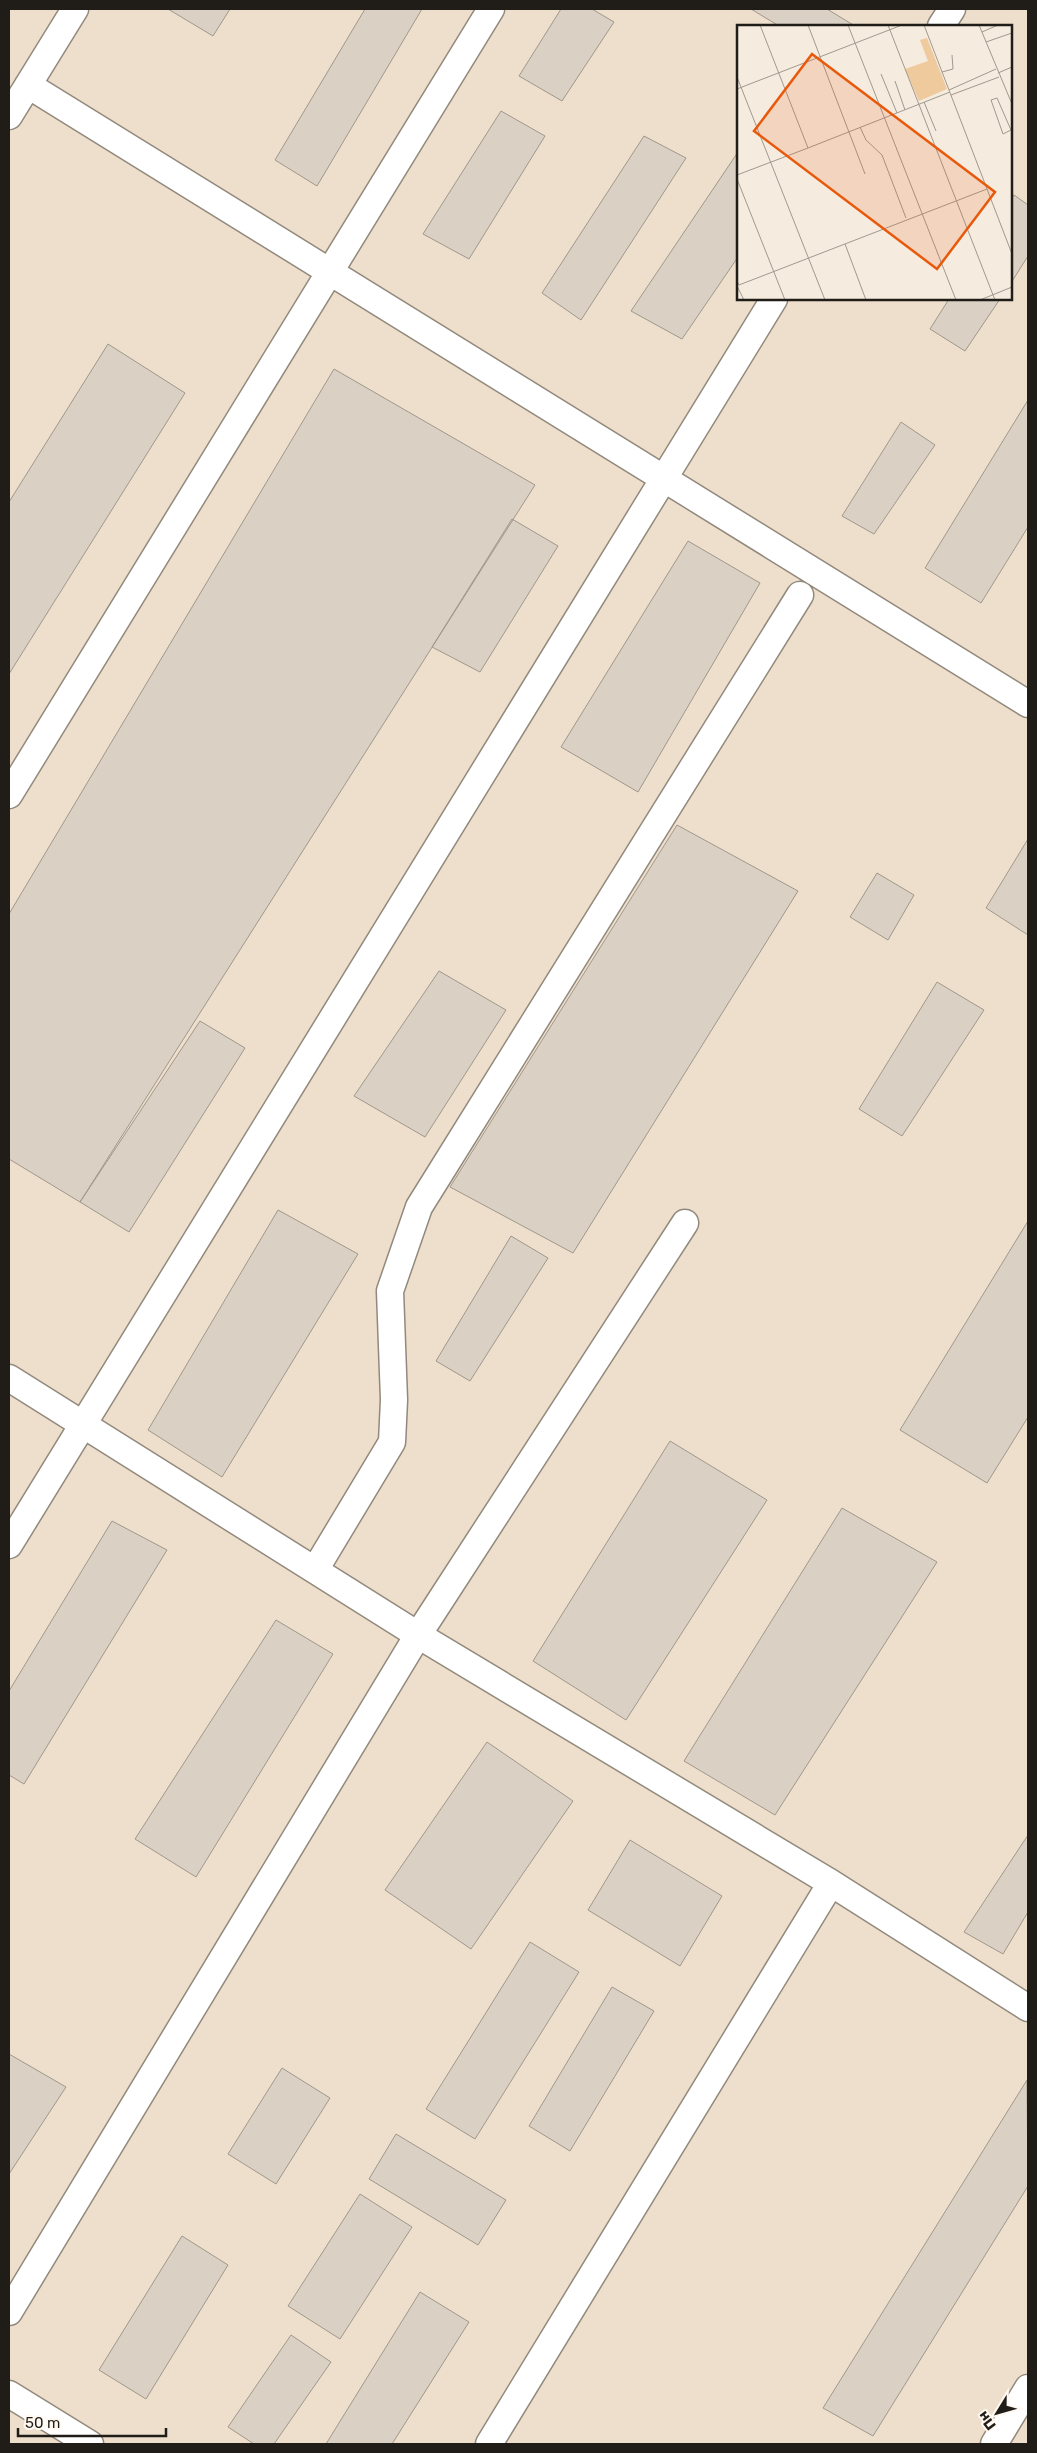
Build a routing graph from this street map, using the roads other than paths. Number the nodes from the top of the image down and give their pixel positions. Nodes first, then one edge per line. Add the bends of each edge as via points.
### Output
1 (75, 9) edge
2 (491, 9) edge
3 (952, 9) edge
4 (942, 25) edge
5 (28, 85) junction
6 (9, 116) edge
7 (328, 271) junction
8 (773, 300) edge
9 (664, 478) junction
10 (800, 595) dead end
11 (1028, 704) edge
12 (9, 795) edge
13 (685, 1223) dead end
14 (9, 1378) edge
15 (83, 1424) junction
16 (9, 1545) edge
17 (314, 1570) junction
18 (418, 1636) junction
19 (831, 1883) junction
20 (1028, 2008) edge
21 (9, 2312) edge
22 (1028, 2388) edge
23 (9, 2394) edge
24 (90, 2444) edge
25 (489, 2444) edge
26 (994, 2444) edge

1 - 5 lane
2 - 7 lane
3 - 4 lane
5 - 6 lane
5 - 7 lane
7 - 9 lane
7 - 12 lane
8 - 9 lane
9 - 11 lane
9 - 15 lane
10 - 17 lane via 419,1207 390,1291 394,1400 392,1442
13 - 18 lane
14 - 15 lane
15 - 16 lane
15 - 17 lane
17 - 18 lane
18 - 19 lane
18 - 21 lane
19 - 20 lane
19 - 25 lane
22 - 26 lane
23 - 24 lane

